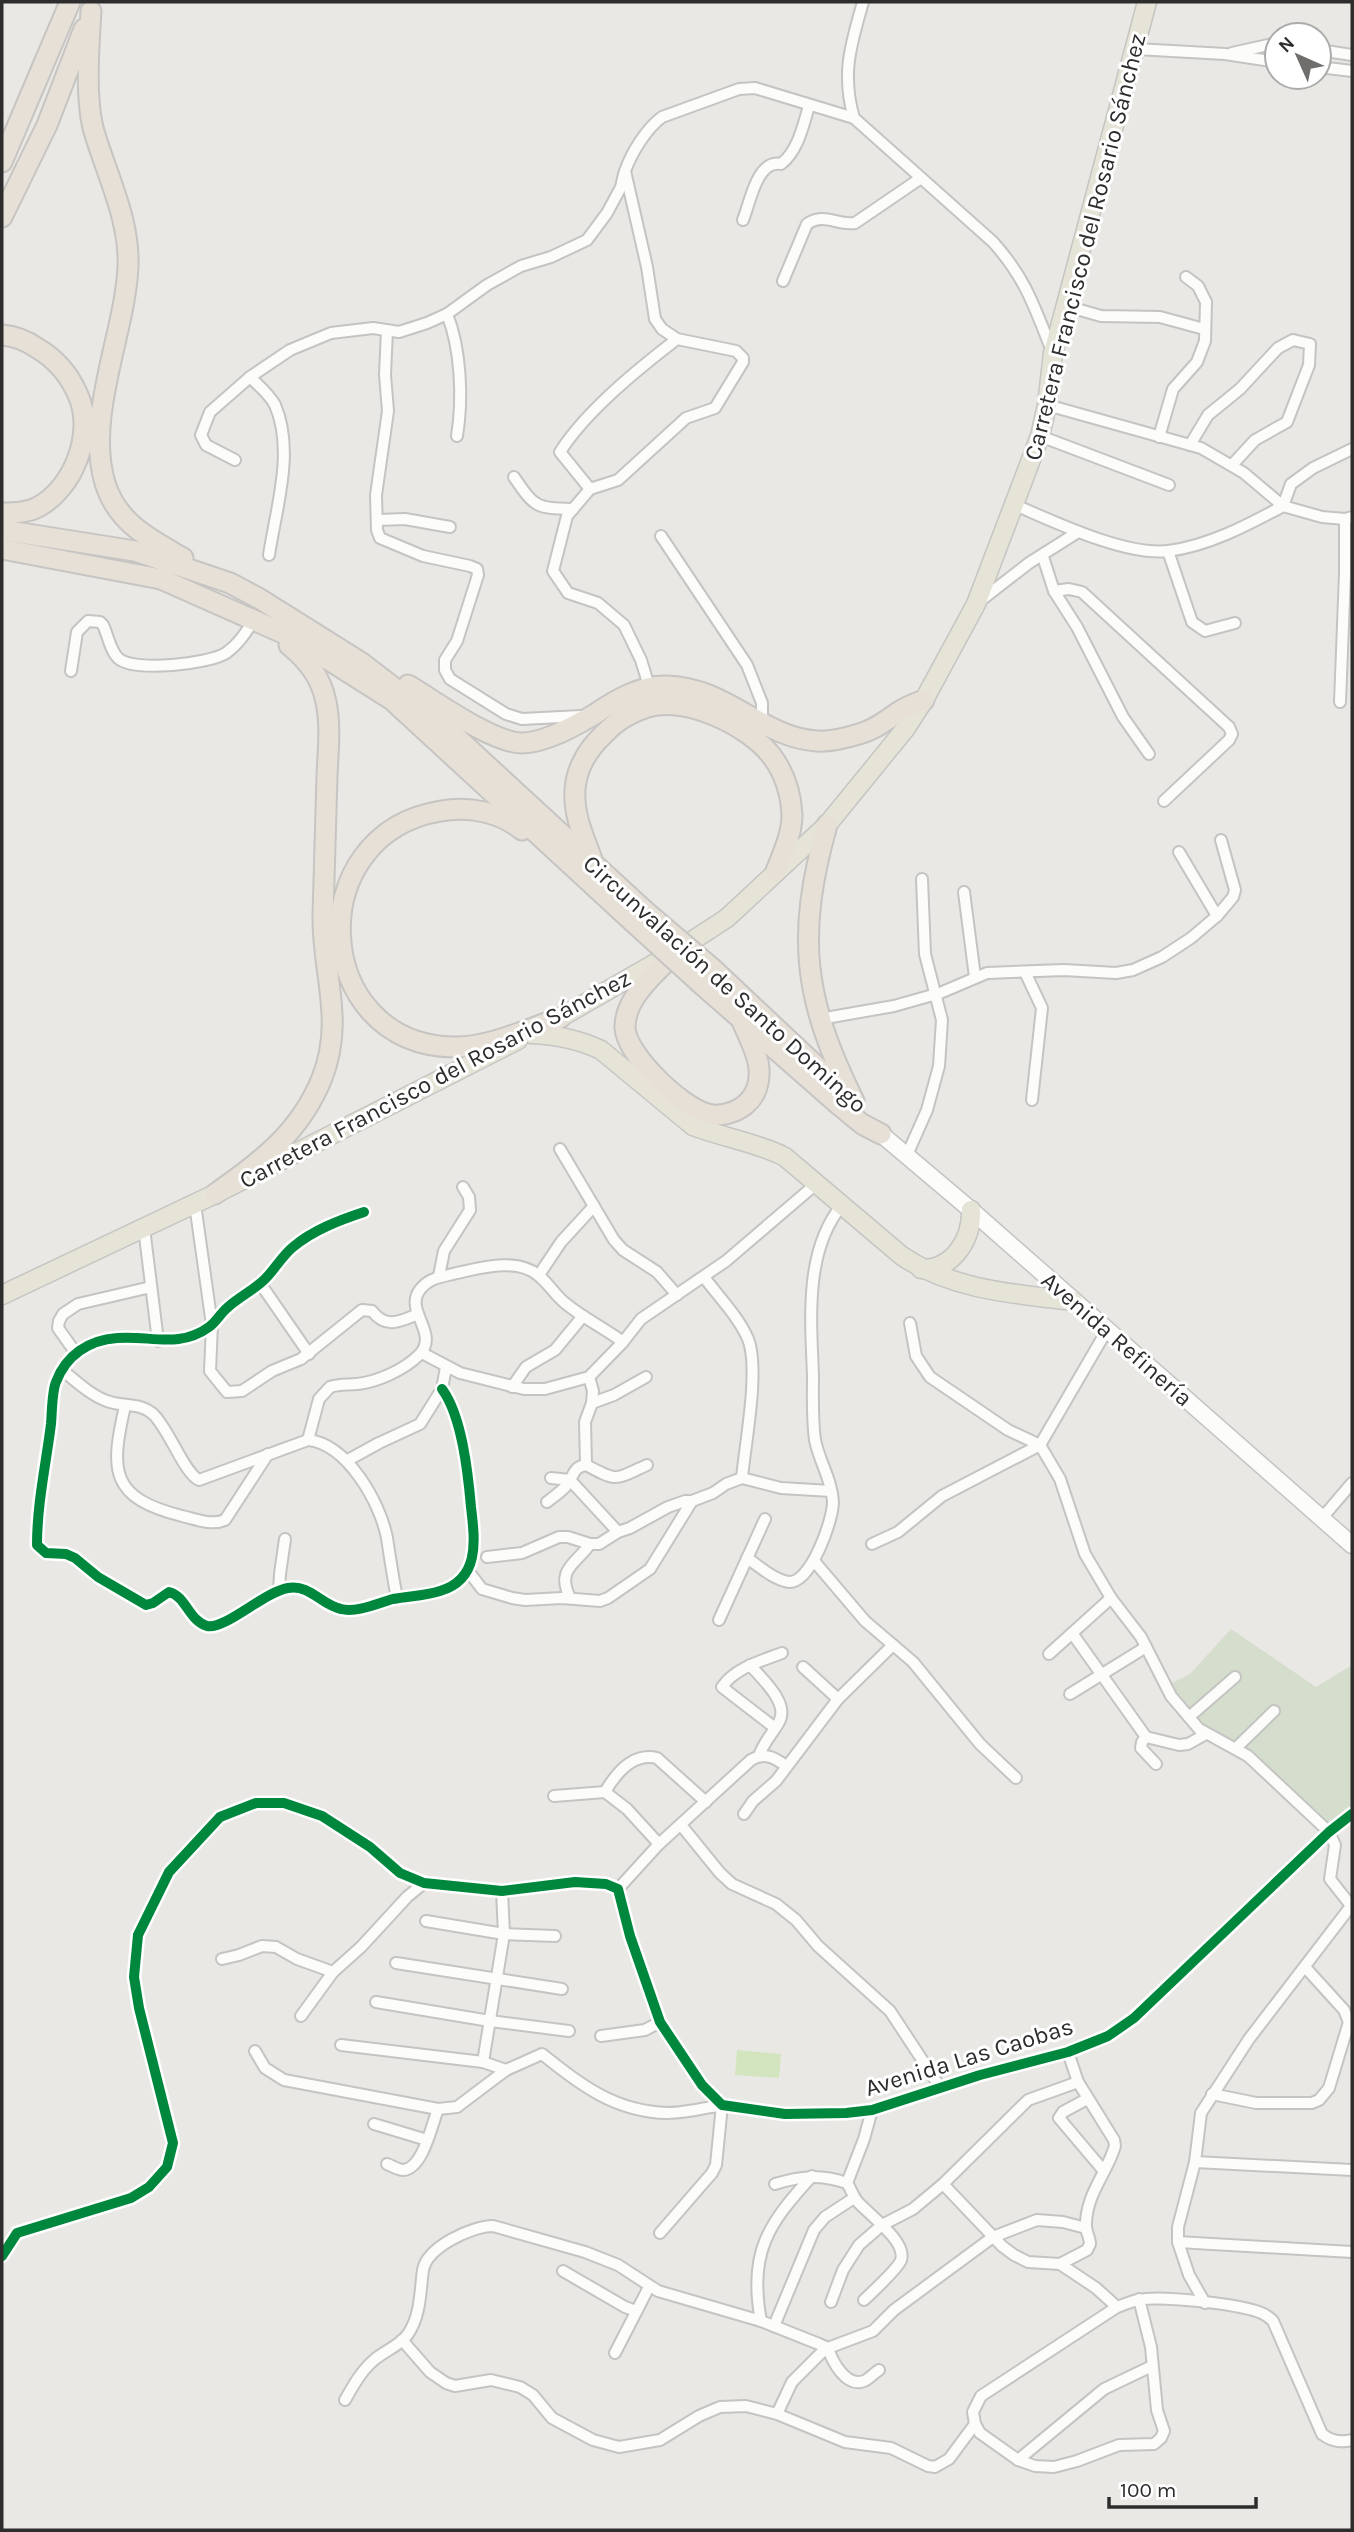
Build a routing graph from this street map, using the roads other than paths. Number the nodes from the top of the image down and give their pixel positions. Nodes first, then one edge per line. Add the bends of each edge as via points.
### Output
1 (70, 2) edge
2 (863, 2) edge
3 (1147, 2) edge
4 (93, 6) edge
5 (1263, 46) edge
6 (1136, 49) junction
7 (1333, 52) edge
8 (1225, 54) junction
9 (1352, 55) edge
10 (1263, 60) edge
11 (1333, 69) edge
12 (1352, 71) edge
13 (809, 106) junction
14 (854, 118) junction
15 (2, 162) edge
16 (625, 172) junction
17 (921, 178) junction
18 (2, 217) edge
19 (743, 220) dead end
20 (1186, 277) dead end
21 (783, 281) dead end
22 (1066, 306) junction
23 (447, 314) junction
24 (387, 330) junction
25 (1204, 330) junction
26 (2, 335) edge
27 (677, 339) junction
28 (1053, 354) junction
29 (250, 377) junction
30 (1047, 405) junction
31 (457, 436) dead end
32 (1040, 436) junction
33 (1159, 437) junction
34 (1190, 445) junction
35 (1352, 449) edge
36 (235, 460) dead end
37 (1232, 465) junction
38 (514, 477) dead end
39 (1169, 485) dead end
40 (590, 489) junction
41 (1015, 505) junction
42 (1283, 506) junction
43 (573, 509) junction
44 (2, 513) edge
45 (1349, 518) edge
46 (377, 520) junction
47 (450, 527) dead end
48 (2, 530) edge
49 (1078, 532) junction
50 (661, 536) dead end
51 (2, 549) edge
52 (1168, 551) junction
53 (2, 555) edge
54 (269, 555) dead end
55 (43, 556) junction
56 (1043, 556) junction
57 (230, 583) junction
58 (1054, 591) junction
59 (976, 604) junction
60 (254, 621) junction
61 (1235, 623) dead end
62 (362, 663) junction
63 (71, 671) dead end
64 (649, 686) junction
65 (925, 700) junction
66 (1340, 702) dead end
67 (593, 715) junction
68 (762, 723) junction
69 (1149, 754) dead end
70 (1164, 801) dead end
71 (827, 825) junction
72 (1221, 840) dead end
73 (1179, 852) dead end
74 (571, 865) junction
75 (595, 866) junction
76 (776, 871) junction
77 (922, 879) dead end
78 (964, 892) dead end
79 (1217, 916) junction
80 (639, 917) junction
81 (678, 950) junction
82 (1025, 972) junction
83 (707, 976) junction
84 (975, 977) junction
85 (935, 994) junction
86 (560, 1018) junction
87 (741, 1019) junction
88 (820, 1019) junction
89 (531, 1034) junction
90 (1032, 1100) dead end
91 (854, 1101) junction
92 (881, 1134) junction
93 (560, 1149) dead end
94 (907, 1155) junction
95 (816, 1184) junction
96 (463, 1187) dead end
97 (215, 1194) junction
98 (195, 1204) junction
99 (842, 1205) junction
100 (594, 1206) junction
101 (971, 1210) junction
102 (364, 1212) dead end
103 (144, 1228) junction
104 (921, 1269) junction
105 (439, 1276) junction
106 (539, 1276) junction
107 (704, 1277) junction
108 (260, 1283) junction
109 (151, 1287) junction
110 (677, 1295) junction
111 (2, 1296) edge
112 (1073, 1301) junction
113 (418, 1314) junction
114 (583, 1316) junction
115 (910, 1323) dead end
116 (212, 1325) junction
117 (1107, 1330) junction
118 (158, 1341) junction
119 (623, 1342) junction
120 (75, 1352) junction
121 (422, 1353) junction
122 (309, 1354) junction
123 (446, 1367) junction
124 (62, 1370) junction
125 (589, 1377) junction
126 (646, 1377) dead end
127 (512, 1387) junction
128 (442, 1389) junction
129 (593, 1403) junction
130 (125, 1406) junction
131 (308, 1440) junction
132 (1040, 1445) junction
133 (268, 1454) junction
134 (348, 1460) junction
135 (586, 1465) junction
136 (647, 1465) dead end
137 (551, 1478) dead end
138 (741, 1478) junction
139 (570, 1480) junction
140 (1352, 1483) edge
141 (831, 1491) junction
142 (547, 1502) dead end
143 (692, 1502) junction
144 (1322, 1518) junction
145 (765, 1519) dead end
146 (618, 1532) junction
147 (285, 1539) dead end
148 (872, 1544) dead end
149 (590, 1545) junction
150 (1352, 1545) edge
151 (487, 1557) dead end
152 (747, 1558) junction
153 (814, 1561) junction
154 (469, 1572) junction
155 (279, 1590) junction
156 (397, 1598) junction
157 (570, 1598) junction
158 (1111, 1598) junction
159 (719, 1620) dead end
160 (1072, 1633) junction
161 (893, 1645) junction
162 (1146, 1647) junction
163 (782, 1653) dead end
164 (1049, 1654) dead end
165 (750, 1665) junction
166 (803, 1667) dead end
167 (1103, 1675) junction
168 (1235, 1677) dead end
169 (1070, 1694) dead end
170 (838, 1699) junction
171 (1274, 1711) dead end
172 (1188, 1717) junction
173 (775, 1728) junction
174 (1206, 1734) junction
175 (1146, 1737) junction
176 (1236, 1748) junction
177 (759, 1756) junction
178 (1156, 1764) dead end
179 (786, 1766) junction
180 (1016, 1778) dead end
181 (605, 1792) junction
182 (554, 1796) dead end
183 (706, 1802) junction
184 (744, 1814) dead end
185 (1352, 1814) edge
186 (681, 1825) junction
187 (1329, 1832) junction
188 (659, 1844) junction
189 (424, 1883) junction
190 (618, 1889) junction
191 (502, 1891) junction
192 (1352, 1906) edge
193 (426, 1921) dead end
194 (504, 1934) junction
195 (555, 1936) dead end
196 (222, 1959) dead end
197 (396, 1963) dead end
198 (1305, 1967) junction
199 (333, 1972) junction
200 (497, 1980) junction
201 (562, 1989) dead end
202 (376, 2002) dead end
203 (301, 2016) dead end
204 (490, 2021) junction
205 (660, 2022) junction
206 (569, 2031) dead end
207 (601, 2036) dead end
208 (341, 2045) dead end
209 (255, 2051) dead end
210 (1068, 2052) junction
211 (483, 2062) junction
212 (506, 2070) junction
213 (1078, 2082) junction
214 (940, 2087) junction
215 (1212, 2094) junction
216 (1087, 2099) junction
217 (722, 2105) junction
218 (438, 2109) junction
219 (872, 2110) junction
220 (373, 2124) dead end
221 (427, 2140) junction
222 (1195, 2162) junction
223 (387, 2164) dead end
224 (1103, 2170) junction
225 (1352, 2170) edge
226 (812, 2176) junction
227 (847, 2183) junction
228 (775, 2184) dead end
229 (943, 2184) junction
230 (854, 2197) junction
231 (882, 2225) junction
232 (1086, 2228) junction
233 (660, 2233) dead end
234 (993, 2237) junction
235 (1178, 2242) junction
236 (1352, 2252) edge
237 (2, 2256) edge
238 (1060, 2264) junction
239 (563, 2271) dead end
240 (649, 2287) junction
241 (864, 2300) dead end
242 (1139, 2300) junction
243 (831, 2302) dead end
244 (1205, 2302) junction
245 (1117, 2307) junction
246 (636, 2311) junction
247 (761, 2321) junction
248 (774, 2326) junction
249 (402, 2340) junction
250 (828, 2348) junction
251 (615, 2353) dead end
252 (1152, 2366) junction
253 (878, 2370) dead end
254 (345, 2400) dead end
255 (777, 2414) junction
256 (975, 2424) junction
257 (1352, 2440) edge
258 (1018, 2460) junction

1 - 15 highway
2 - 14 street via 846,71
3 - 6 main road, Carretera Francisco del Rosario Sánchez
4 - 18 highway via 47,125
4 - 57 highway via 88,64 92,125 125,223 128,266 99,444 105,483 120,513 139,533
5 - 8 street
6 - 8 street
6 - 22 main road, Carretera Francisco del Rosario Sánchez
7 - 9 street
8 - 10 street
11 - 12 street
13 - 14 street
13 - 16 street via 755,88 739,89 652,125
13 - 19 street via 789,158 768,165 760,174
14 - 17 street
16 - 23 street via 607,213 587,240 521,266
16 - 27 street via 655,319
17 - 21 street via 851,224 825,218 811,221
17 - 28 street via 1011,262 1026,286
20 - 25 street via 1198,286 1206,302
22 - 25 street via 1101,316 1160,317
22 - 28 main road, Carretera Francisco del Rosario Sánchez
23 - 24 street via 399,332
23 - 31 street via 455,334 461,413
24 - 29 street via 331,333 290,349
24 - 46 street via 388,411 376,495
25 - 33 street via 1197,362 1173,389
26 - 44 highway via 30,343 65,371 80,397 84,426 77,463 54,496 30,510
27 - 40 street via 595,411 560,452
27 - 40 street via 736,351 743,362 715,408 686,418 618,480
28 - 30 main road, Carretera Francisco del Rosario Sánchez
29 - 36 street via 210,412 201,435 206,444
29 - 54 street via 274,402 283,432
30 - 32 main road, Carretera Francisco del Rosario Sánchez
30 - 33 street
32 - 39 street
32 - 41 main road, Carretera Francisco del Rosario Sánchez
33 - 34 street
34 - 37 street
34 - 37 street via 1208,415 1278,348 1293,340 1310,344 1309,365 1287,422 1255,440
35 - 42 street via 1291,484
37 - 42 street
38 - 43 street via 535,505
40 - 43 street
41 - 49 street
41 - 59 main road, Carretera Francisco del Rosario Sánchez
42 - 45 street via 1322,517
42 - 52 street via 1207,541
43 - 64 street via 567,516 553,571 568,593 598,603 624,625
45 - 66 street
46 - 47 street via 405,519
46 - 67 street via 380,538 387,542 477,569 461,629 445,660 450,679 522,719
48 - 57 highway, Circunvalación de Santo Domingo via 135,551
49 - 52 street via 1142,550
49 - 56 street
50 - 68 street via 747,665 762,703
51 - 55 highway, Circunvalación de Santo Domingo
52 - 61 street via 1192,622 1205,631
53 - 55 highway
55 - 60 highway, Circunvalación de Santo Domingo via 161,579
56 - 58 street
56 - 59 street
57 - 62 highway, Circunvalación de Santo Domingo
58 - 69 street via 1123,717
58 - 70 street via 1082,592 1229,727 1229,740
59 - 65 main road, Carretera Francisco del Rosario Sánchez
60 - 63 street via 218,658 145,665 118,657 103,625 88,621 77,632
60 - 74 highway, Circunvalación de Santo Domingo via 294,638 391,700
60 - 97 highway via 303,657 327,704 323,919 333,1028 322,1077 298,1123 263,1160
62 - 67 highway via 382,667 494,736 511,741 540,739
62 - 75 highway, Circunvalación de Santo Domingo via 456,737
64 - 67 highway
64 - 68 highway via 711,694
65 - 68 highway via 871,731 837,739 808,740
65 - 71 main road, Carretera Francisco del Rosario Sánchez
71 - 76 main road, Carretera Francisco del Rosario Sánchez
71 - 88 highway via 807,920 811,985
72 - 79 street via 1235,890
73 - 79 street
74 - 80 highway, Circunvalación de Santo Domingo
74 - 86 highway via 499,817 477,810 430,813 401,824 371,849 349,881 340,907 339,931 352,985 365,1004 403,1035 454,1047 493,1040
75 - 76 highway via 577,818 575,788 581,764 593,744 628,715 650,706 682,705 703,710 745,733 771,755 781,771 792,816
75 - 80 highway, Circunvalación de Santo Domingo
76 - 81 main road, Carretera Francisco del Rosario Sánchez via 727,918
77 - 85 street via 925,954
78 - 84 street
79 - 82 street via 1172,950 1133,970
80 - 83 highway, Circunvalación de Santo Domingo, bridge
81 - 86 main road, Carretera Francisco del Rosario Sánchez
81 - 87 highway via 628,1010 628,1040 645,1066 697,1110 712,1115 732,1113 755,1094 759,1068
82 - 84 street
82 - 90 street via 1042,1008
83 - 87 highway, Circunvalación de Santo Domingo
83 - 91 highway, Circunvalación de Santo Domingo
84 - 85 street
85 - 88 street
85 - 94 street via 942,1020 939,1066 927,1110
86 - 89 main road, Carretera Francisco del Rosario Sánchez
87 - 92 highway, Circunvalación de Santo Domingo via 862,1124
88 - 91 highway
89 - 95 main road via 570,1038 601,1050 693,1126 765,1147 785,1157
89 - 97 main road, Carretera Francisco del Rosario Sánchez
91 - 92 highway, Circunvalación de Santo Domingo
92 - 94 main road, Avenida Refinería
93 - 100 street
94 - 101 main road, Avenida Refinería
95 - 99 main road
95 - 107 street
96 - 105 street via 470,1210 444,1251
97 - 98 main road, Carretera Francisco del Rosario Sánchez
98 - 103 main road, Carretera Francisco del Rosario Sánchez
98 - 116 street
99 - 104 main road
99 - 141 street via 825,1234 810,1298 815,1438
100 - 106 street via 561,1242
100 - 110 street via 623,1250 657,1272
101 - 104 main road via 972,1223 957,1253 936,1268
101 - 112 main road, Avenida Refinería
102 - 108 street via 302,1240
103 - 109 street
103 - 111 main road, Carretera Francisco del Rosario Sánchez
104 - 112 main road via 971,1286
105 - 106 street via 488,1267 529,1269
105 - 113 street via 419,1291 415,1301
106 - 114 street
107 - 110 street
107 - 138 street via 744,1330 751,1350 753,1374
108 - 116 street
108 - 122 street
109 - 118 street
109 - 120 street via 78,1304 63,1314 58,1328
110 - 119 street via 640,1319
112 - 117 main road, Avenida Refinería
113 - 121 street via 426,1333
113 - 122 street via 391,1324 362,1310
114 - 119 street
114 - 127 street via 555,1350 526,1367
115 - 132 street via 916,1356 930,1377 1008,1430
116 - 118 street via 193,1335
116 - 122 street via 210,1371 227,1392 242,1391
117 - 132 street
117 - 144 main road, Avenida Refinería
118 - 120 street via 116,1338
119 - 125 street
120 - 124 street
121 - 123 street
121 - 131 street via 381,1377 330,1387 319,1399
123 - 127 street
123 - 128 street
124 - 130 street via 99,1398
124 - 155 street via 54,1387 37,1525 40,1549 75,1558 146,1605 169,1591 174,1593 192,1616 208,1626 226,1621
125 - 127 street via 545,1389
125 - 129 street
126 - 129 street
128 - 134 street via 420,1424
128 - 154 street via 455,1419 469,1487 475,1538
129 - 135 street via 585,1422
130 - 133 street via 151,1412 199,1480
130 - 133 street via 115,1463 121,1483 159,1510 209,1523 225,1520
131 - 133 street
131 - 134 street
132 - 148 street via 942,1496 898,1532
132 - 158 street via 1060,1479 1085,1554
134 - 156 street via 382,1524
135 - 136 street via 615,1479
135 - 139 street via 573,1472
137 - 139 street
138 - 141 street via 781,1488
138 - 143 street
139 - 142 street
139 - 146 street
140 - 144 street
141 - 153 street via 832,1510
143 - 146 street via 668,1507
143 - 157 street via 650,1569 608,1598
144 - 150 main road, Avenida Refinería
145 - 152 street
146 - 149 street
147 - 155 street
149 - 151 street via 559,1537 522,1553
149 - 157 street via 565,1575
152 - 153 street via 787,1582 801,1578
152 - 159 street
153 - 161 street via 865,1621
154 - 156 street via 442,1591
154 - 157 street via 482,1589 512,1598
155 - 156 street via 309,1591 341,1609
158 - 160 street
158 - 162 street
160 - 164 street
160 - 167 street
161 - 170 street
161 - 180 street
162 - 167 street
162 - 172 street via 1171,1696
163 - 165 street
165 - 173 street via 782,1710
165 - 173 street via 722,1687
166 - 170 street
167 - 169 street
167 - 175 street
168 - 172 street
170 - 179 street
171 - 176 street
172 - 174 street
173 - 177 street
174 - 175 street via 1179,1745
174 - 176 street
175 - 178 street via 1142,1748
176 - 187 street
177 - 179 street
177 - 183 street
179 - 184 street
181 - 182 street
181 - 183 street via 621,1771 647,1755 657,1758
181 - 188 street
183 - 186 street
185 - 187 street, Avenida Las Caobas
186 - 188 street
186 - 214 street via 732,1884 776,1904 796,1920 890,2011
187 - 192 street via 1335,1844 1329,1879
187 - 210 street, Avenida Las Caobas via 1134,2018 1108,2036
188 - 190 street
189 - 191 street
189 - 199 street
189 - 237 street via 400,1873 322,1816 284,1803 256,1803 220,1817 169,1872 138,1936 134,1977 173,2143 167,2167 149,2188 131,2198 17,2233
190 - 191 street via 575,1882
190 - 205 street
191 - 194 street
192 - 198 street
193 - 194 street
194 - 195 street
194 - 200 street
196 - 199 street via 262,1945
197 - 200 street
198 - 215 street
198 - 215 street via 1344,2010 1349,2022 1325,2094 1312,2103 1256,2103
199 - 203 street
200 - 201 street
200 - 204 street
202 - 204 street
204 - 206 street
204 - 211 street
205 - 207 street via 645,2030
205 - 217 street via 702,2085
208 - 211 street
209 - 218 street via 265,2068 284,2080
210 - 213 street
210 - 214 street, Avenida Las Caobas
211 - 212 street
212 - 217 street, Avenida Las Caobas via 542,2054 587,2090 626,2108 669,2113
212 - 218 street via 457,2106
213 - 216 street
213 - 229 street via 1028,2100
214 - 219 street, Avenida Las Caobas
215 - 222 street via 1201,2113
216 - 224 street via 1114,2140 1114,2151
216 - 224 street via 1059,2118
217 - 219 street, Avenida Las Caobas via 785,2114
217 - 233 street via 716,2165
218 - 221 street
219 - 227 street
220 - 221 street
221 - 223 street via 412,2167 402,2170
222 - 225 street
222 - 235 street
224 - 232 street via 1091,2196
226 - 227 street
226 - 228 street
226 - 247 street via 775,2218 763,2245 757,2274
227 - 230 street
229 - 231 street via 913,2209
229 - 234 street
230 - 231 street
230 - 248 street via 814,2230
231 - 241 street via 897,2242 901,2259
231 - 243 street via 853,2253
232 - 234 street via 1037,2220
232 - 238 street via 1087,2250
234 - 238 street via 1028,2262
234 - 250 street via 894,2310 873,2331
235 - 236 street
235 - 244 street via 1189,2275
238 - 245 street
239 - 246 street
240 - 246 street
240 - 247 street
240 - 249 street via 618,2265 585,2252 481,2226 458,2234 428,2260 422,2298
242 - 244 street
242 - 245 street
242 - 252 street
244 - 257 street via 1260,2312 1273,2321 1322,2434 1339,2441
245 - 256 street via 981,2396 973,2412
246 - 251 street
247 - 248 street
248 - 250 street
249 - 254 street via 365,2368
249 - 255 street via 438,2379 455,2386 491,2380 520,2387 552,2418 619,2448 660,2440 720,2407 746,2406
250 - 253 street via 838,2369 857,2381
250 - 255 street via 792,2382
252 - 258 street via 1104,2389
252 - 258 street via 1164,2431 1154,2444 1119,2445 1054,2466
255 - 256 street via 845,2442 891,2448 935,2467 948,2459
256 - 258 street via 980,2433

